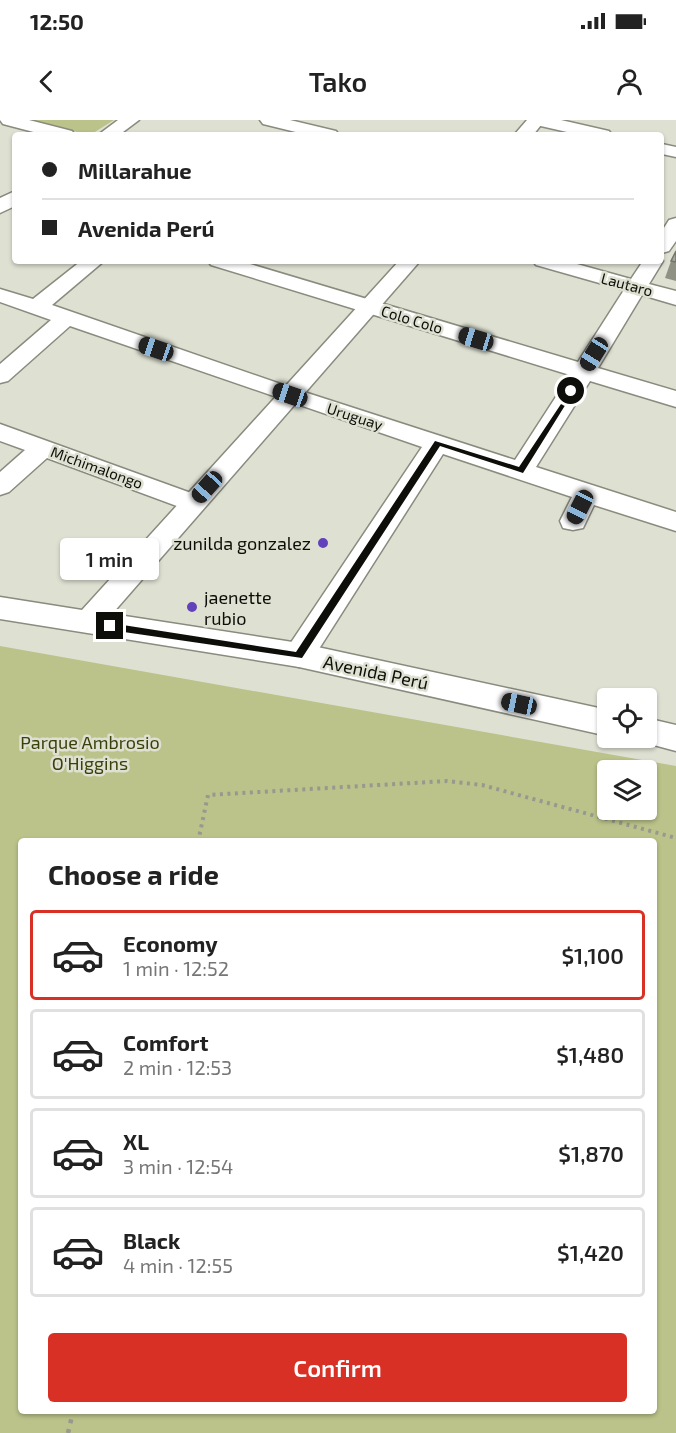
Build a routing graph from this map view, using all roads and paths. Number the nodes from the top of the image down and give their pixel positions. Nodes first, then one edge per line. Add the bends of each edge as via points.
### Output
1 (9, 120) edge
2 (130, 120) edge
3 (271, 120) edge
4 (537, 120) edge
5 (55, 132) edge
6 (112, 132) edge
7 (257, 132) edge
8 (318, 132) edge
9 (526, 132) edge
10 (590, 132) edge
11 (676, 222) edge
12 (664, 243) edge
13 (90, 264) edge
14 (228, 264) edge
15 (407, 264) edge
16 (554, 264) edge
17 (651, 264) edge
18 (636, 287) junction
19 (0, 295) edge
20 (676, 298) edge
21 (369, 306) junction
22 (36, 307) junction
23 (66, 318) junction
24 (583, 371) junction
25 (0, 376) edge
26 (290, 395) junction
27 (676, 399) edge
28 (0, 432) edge
29 (438, 443) junction
30 (44, 447) junction
31 (521, 471) junction
32 (0, 486) edge
33 (587, 493) junction
34 (193, 502) junction
35 (573, 521) dead end
36 (676, 522) edge
37 (0, 608) edge
38 (87, 623) junction
39 (299, 655) junction
40 (597, 721) edge
41 (657, 734) edge
42 (676, 738) edge
43 (199, 838) edge
44 (676, 838) edge
45 (73, 1414) edge
46 (68, 1433) edge

1 - 5 street
2 - 6 street
3 - 7 street
3 - 8 street
4 - 9 street
4 - 10 street
11 - 12 street
13 - 22 street
14 - 21 street, Colo Colo
15 - 21 street
16 - 18 street, Lautaro
17 - 18 street
18 - 20 street, Lautaro
18 - 24 street
19 - 22 street, Uruguay
21 - 24 street, Colo Colo
21 - 26 street
22 - 23 street, Uruguay
23 - 25 street
23 - 26 street, Uruguay
24 - 27 street, Colo Colo
24 - 31 street
26 - 29 street, Uruguay
26 - 34 street
28 - 30 street, Michimalongo
29 - 31 street, Uruguay
29 - 39 street
30 - 32 street
30 - 34 street, Michimalongo
31 - 33 street, Uruguay
33 - 35 street
33 - 36 street, Uruguay
34 - 38 street
37 - 38 street, Avenida Perú
38 - 39 street, Avenida Perú
39 - 40 street, Avenida Perú
41 - 42 street
43 - 44 path via 208,795 447,781 482,785
45 - 46 path

